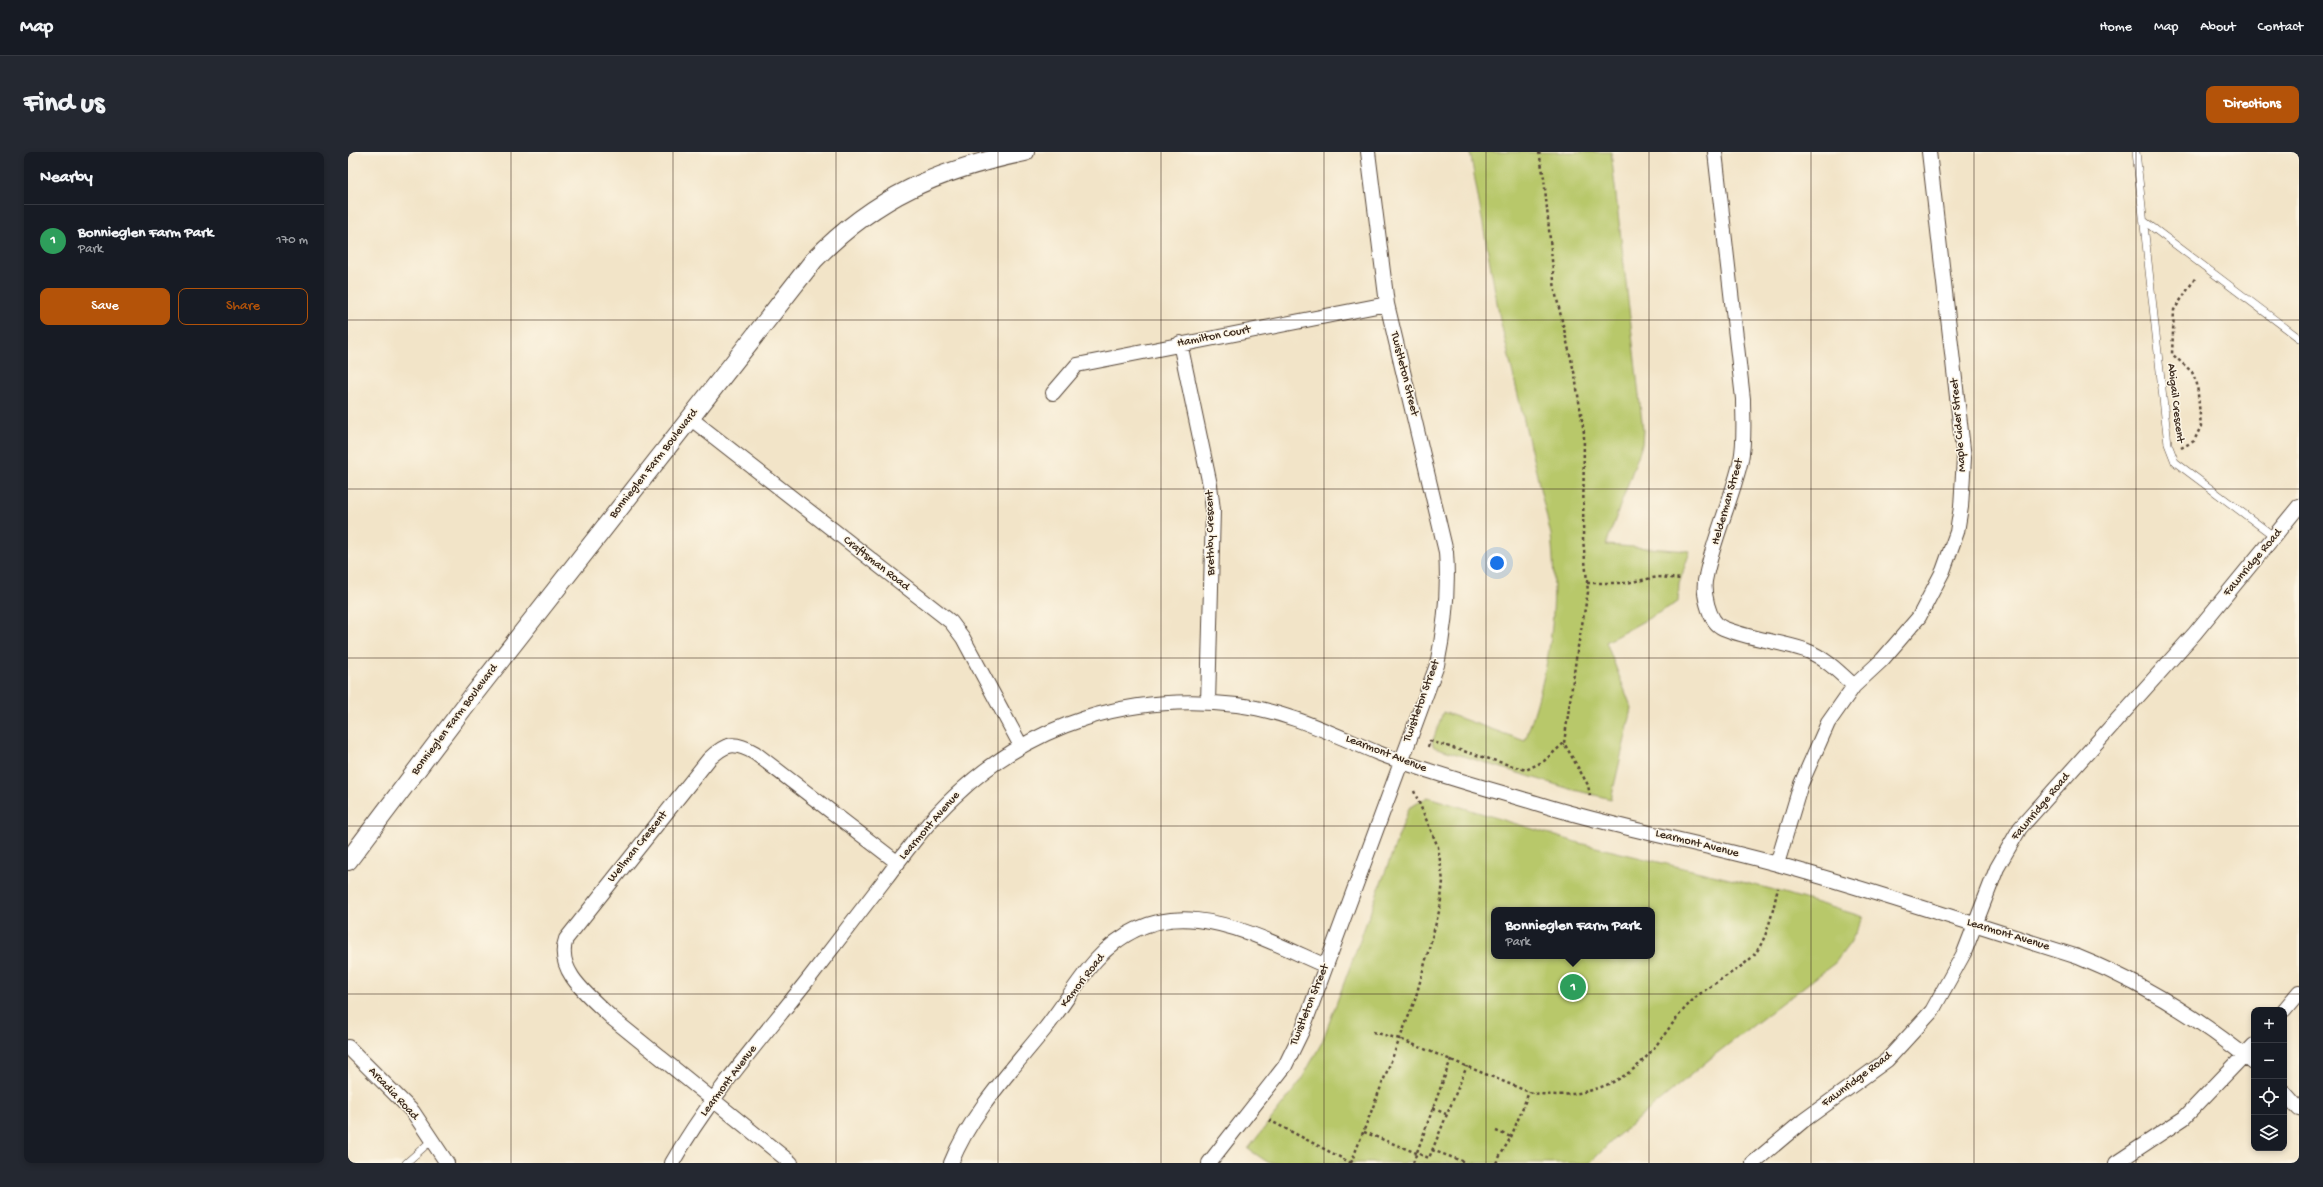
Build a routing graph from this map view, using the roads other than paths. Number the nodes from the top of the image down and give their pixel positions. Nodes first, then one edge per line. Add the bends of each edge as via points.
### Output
1 (1025, 152) edge
2 (1368, 152) edge
3 (1715, 152) edge
4 (1930, 152) edge
5 (2136, 152) edge
6 (2144, 221) junction
7 (1387, 304) junction
8 (2299, 338) edge
9 (1180, 343) junction
10 (1053, 393) dead end
11 (690, 418) junction
12 (2299, 506) edge
13 (2276, 537) junction
14 (1854, 686) junction
15 (1208, 703) junction
16 (1021, 746) junction
17 (1401, 761) junction
18 (348, 861) edge
19 (898, 862) junction
20 (1777, 864) junction
21 (1976, 926) junction
22 (1326, 966) junction
23 (2299, 992) edge
24 (2286, 1007) edge
25 (348, 1047) edge
26 (2251, 1055) edge
27 (2287, 1095) edge
28 (714, 1101) junction
29 (2299, 1109) edge
30 (432, 1140) junction
31 (406, 1163) edge
32 (447, 1163) edge
33 (672, 1163) edge
34 (791, 1163) edge
35 (951, 1163) edge
36 (1209, 1163) edge
37 (1753, 1163) edge
38 (2116, 1163) edge

1 - 11 street, Bonnieglen Farm Boulevard via 966,166 926,180 880,205 847,229 814,260
2 - 7 street, Twistleton Street
3 - 14 street, Helderman Street via 1743,399 1743,430 1741,458 1732,495 1705,577 1704,595 1710,613 1721,627 1806,651 1823,660
4 - 14 street, Maple Cider Street via 1964,458 1961,507 1943,571 1919,617 1882,660
5 - 6 lane, Abigail Crescent
6 - 8 lane
6 - 13 lane, Abigail Crescent via 2168,444 2175,462
7 - 9 street, Hamilton Court
7 - 17 street, Twistleton Street via 1439,518 1446,552 1448,580 1445,625 1437,665
9 - 10 street, Hamilton Court via 1077,365
9 - 15 street, Brethby Crescent via 1213,510
11 - 16 street, Craftsman Road via 951,622 963,638
11 - 18 street, Bonnieglen Farm Boulevard via 471,698
12 - 13 street, Fawnridge Road
13 - 21 street, Fawnridge Road via 2195,633 2020,828 1997,868
14 - 20 street, Maple Cider Street via 1828,723 1801,784
15 - 16 street, Learmont Avenue via 1166,703 1120,708 1067,724
15 - 17 street, Learmont Avenue via 1240,705 1278,713
16 - 19 street, Learmont Avenue via 981,773 957,794
17 - 20 street, Learmont Avenue via 1570,814
17 - 22 street, Twistleton Street
19 - 28 street, Learmont Avenue
19 - 28 street, Wellman Crescent via 755,753 737,745 727,745 709,759 578,923 566,939 563,949 566,968 573,978 613,1019
20 - 21 street, Learmont Avenue
21 - 26 street, Learmont Avenue via 2078,957 2110,970 2179,1007
21 - 37 street, Fawnridge Road via 1932,1011 1887,1060 1803,1121
22 - 35 street, Kamori Road via 1216,922 1177,919 1131,932 1096,960 968,1127
22 - 36 street, Twistleton Street via 1302,1031 1285,1066
23 - 24 street
25 - 30 street, Arcadia Road via 413,1112
26 - 38 street via 2184,1118
27 - 29 street
28 - 33 street, Learmont Avenue via 682,1144
28 - 34 street
30 - 31 lane
30 - 32 street, Arcadia Road

